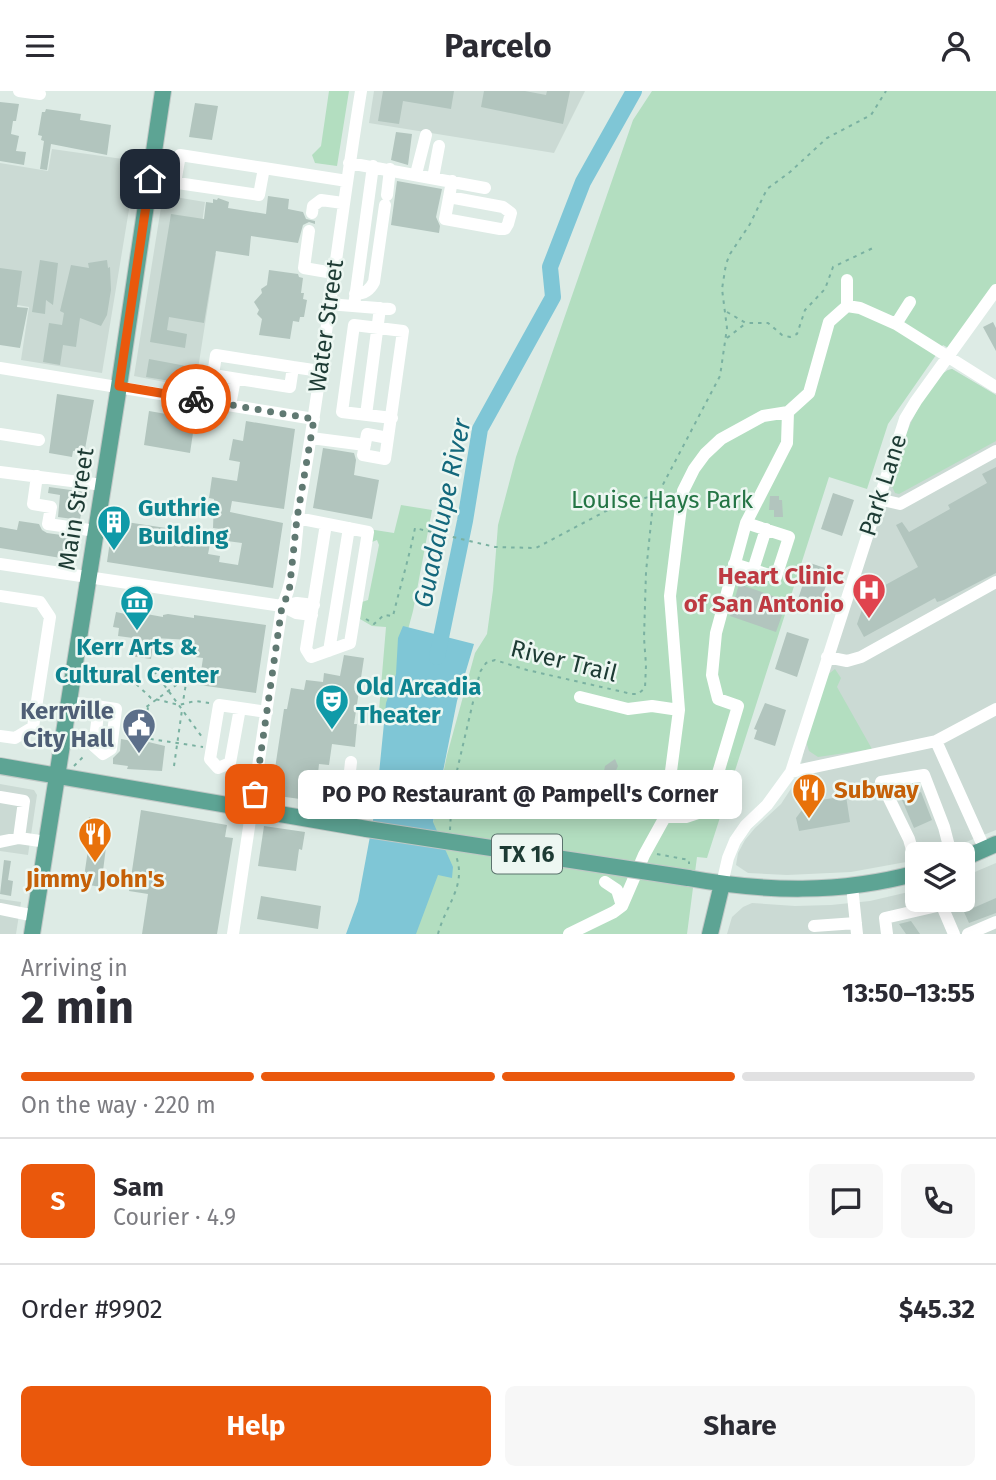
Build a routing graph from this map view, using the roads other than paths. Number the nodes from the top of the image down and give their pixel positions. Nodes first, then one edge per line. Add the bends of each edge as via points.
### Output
1 (19, 91) edge
2 (163, 91) edge
3 (361, 91) edge
4 (40, 94) dead end
5 (426, 135) dead end
6 (439, 146) dead end
7 (349, 163) junction
8 (373, 166) junction
9 (264, 168) junction
10 (390, 169) junction
11 (416, 174) junction
12 (433, 178) junction
13 (150, 179) junction
14 (347, 181) junction
15 (452, 181) junction
16 (175, 183) junction
17 (485, 188) dead end
18 (449, 197) junction
19 (343, 207) junction
20 (312, 213) dead end
21 (367, 214) junction
22 (309, 231) dead end
23 (333, 273) junction
24 (847, 280) dead end
25 (996, 290) edge
26 (355, 300) junction
27 (910, 302) dead end
28 (328, 304) junction
29 (847, 306) junction
30 (896, 324) junction
31 (378, 328) junction
32 (947, 358) junction
33 (293, 367) junction
34 (0, 368) edge
35 (320, 371) junction
36 (235, 379) junction
37 (119, 386) junction
38 (996, 387) edge
39 (230, 405) junction
40 (788, 412) junction
41 (366, 415) junction
42 (392, 418) junction
43 (314, 419) junction
44 (0, 434) edge
45 (311, 438) junction
46 (388, 438) junction
47 (39, 440) dead end
48 (365, 445) junction
49 (996, 451) edge
50 (0, 472) edge
51 (37, 476) junction
52 (103, 485) junction
53 (878, 499) junction
54 (297, 518) junction
55 (746, 523) junction
56 (326, 524) junction
57 (349, 529) junction
58 (766, 529) junction
59 (96, 531) junction
60 (0, 564) edge
61 (734, 564) junction
62 (753, 570) junction
63 (89, 577) junction
64 (996, 582) edge
65 (0, 596) edge
66 (282, 606) junction
67 (313, 610) junction
68 (329, 651) junction
69 (827, 657) junction
70 (580, 697) dead end
71 (69, 702) junction
72 (99, 707) junction
73 (240, 708) junction
74 (996, 709) edge
75 (679, 710) junction
76 (267, 712) junction
77 (0, 736) edge
78 (936, 741) junction
79 (799, 748) junction
80 (351, 762) dead end
81 (947, 766) junction
82 (0, 767) edge
83 (816, 767) junction
84 (791, 772) junction
85 (57, 775) junction
86 (924, 775) junction
87 (0, 797) edge
88 (253, 808) junction
89 (664, 817) junction
90 (344, 825) junction
91 (19, 838) junction
92 (0, 842) edge
93 (47, 842) junction
94 (910, 842) edge
95 (948, 842) edge
96 (990, 847) edge
97 (905, 875) edge
98 (723, 884) junction
99 (631, 885) junction
100 (852, 886) junction
101 (622, 906) junction
102 (0, 909) edge
103 (35, 916) junction
104 (996, 922) edge
105 (814, 926) dead end
106 (857, 929) edge
107 (32, 934) edge
108 (233, 934) edge
109 (569, 934) edge
110 (710, 934) edge
111 (887, 934) edge
112 (954, 934) edge
113 (968, 934) edge

1 - 4 street
2 - 13 main road, Main Street
3 - 7 street, Water Street
5 - 11 street
6 - 12 street
7 - 8 street
7 - 14 street, Water Street
8 - 10 street
8 - 21 street
9 - 14 street
9 - 16 street via 259,195
9 - 16 street via 180,155
10 - 11 street
10 - 26 street via 374,282
11 - 12 street
12 - 15 street
13 - 16 street
13 - 37 main road, Main Street
14 - 19 street, Water Street
15 - 17 street
15 - 18 street
18 - 18 street via 445,219 500,229 509,224 511,213 503,207
19 - 20 street via 321,200
19 - 21 street
19 - 23 street, Water Street
21 - 26 street
22 - 23 street via 304,268
23 - 28 street, Water Street
24 - 29 street
25 - 32 street, Park Lane
26 - 28 street
26 - 31 street via 385,309
27 - 30 street
28 - 35 street, Water Street
29 - 30 street
29 - 40 street via 829,322 808,393
30 - 32 street
31 - 41 street
31 - 41 street via 354,325 342,412
31 - 42 street via 403,331
32 - 38 street
32 - 53 street, Park Lane via 905,419
33 - 35 street
33 - 36 street via 290,387
33 - 36 street via 216,355 213,375
34 - 37 street
35 - 43 street, Water Street
36 - 39 street
37 - 39 street
37 - 52 main road, Main Street
39 - 43 street
40 - 55 street via 787,443
40 - 75 street via 763,415 721,439 694,469 683,491 670,596
41 - 42 street
42 - 46 street
43 - 45 street, Water Street
44 - 47 street
45 - 48 street
45 - 54 street, Water Street
46 - 48 street via 366,434
46 - 48 street via 385,459 363,455
49 - 53 street via 900,504
50 - 51 street
51 - 52 street
51 - 59 street via 33,504 51,507 48,524
52 - 59 main road, Main Street
53 - 69 street, Park Lane
54 - 56 street
54 - 66 street, Water Street via 289,593
55 - 58 street
55 - 61 street
56 - 57 street
56 - 67 street
57 - 68 street
57 - 68 street via 368,532 350,643
58 - 62 street
58 - 62 street via 789,537 776,577
59 - 63 main road, Main Street
60 - 63 street
61 - 62 street
61 - 89 street via 716,633 712,675 718,699 738,706 707,810 686,817
63 - 66 street
63 - 71 main road, Main Street
64 - 69 street via 861,657 847,661
65 - 77 street via 40,602 50,617 33,727 15,738
66 - 67 street via 296,613
66 - 76 street, Water Street
67 - 68 street via 306,649 311,657
69 - 79 street, Park Lane
70 - 75 street via 628,709
71 - 72 street
71 - 85 main road, Main Street
72 - 72 street via 116,709 111,749 103,754 94,747
73 - 73 street via 219,705 210,759 218,768 230,763
73 - 76 street
74 - 78 street
75 - 89 street
76 - 88 street, Water Street
78 - 81 street
78 - 83 street
79 - 83 street
79 - 84 street, Park Lane
80 - 90 street
81 - 86 street
81 - 96 street
82 - 85 main road, TX 16
83 - 84 street
84 - 98 street, Park Lane via 735,841
85 - 88 main road, TX 16
85 - 93 main road, Main Street
86 - 94 street via 881,782
86 - 95 street
87 - 91 street via 24,801
88 - 90 main road, TX 16
88 - 108 street, Water Street
89 - 99 street
90 - 98 main road, TX 16, bridge via 689,872
91 - 92 street
91 - 93 street
93 - 103 main road, Main Street
97 - 100 main road, TX 16
98 - 100 main road, TX 16 via 795,890
98 - 110 main road
99 - 101 street
99 - 101 street via 605,882 617,890
100 - 106 street
101 - 109 street
102 - 103 street
103 - 107 main road, Main Street
104 - 113 street
105 - 106 street
111 - 112 street via 885,918 937,906 942,907

